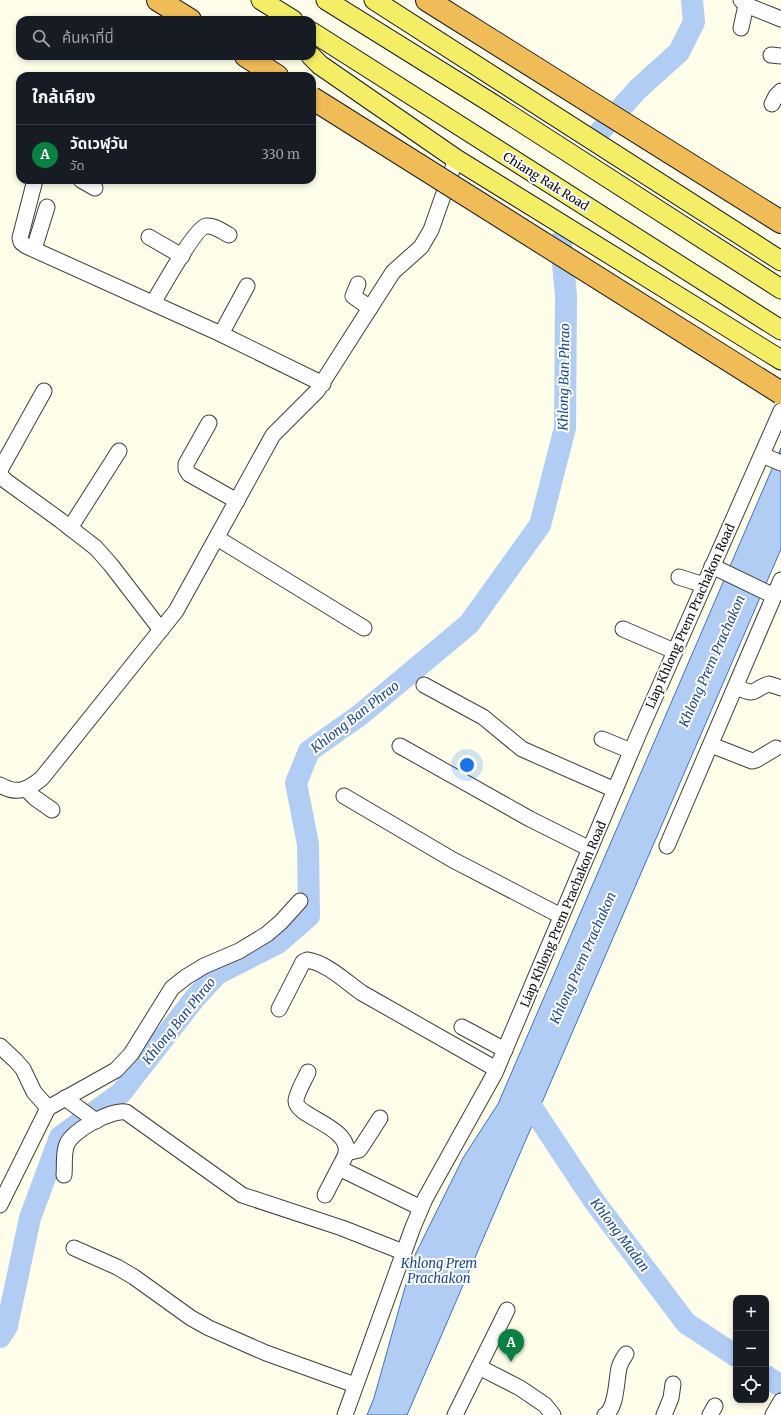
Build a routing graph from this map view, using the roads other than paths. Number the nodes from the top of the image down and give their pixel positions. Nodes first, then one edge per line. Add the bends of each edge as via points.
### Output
1 (158, 0) edge
2 (261, 0) edge
3 (326, 0) edge
4 (374, 0) edge
5 (427, 0) edge
6 (744, 3) edge
7 (184, 16) edge
8 (284, 16) edge
9 (781, 19) edge
10 (741, 28) dead end
11 (316, 35) edge
12 (252, 60) edge
13 (315, 60) edge
14 (271, 72) edge
15 (781, 91) edge
16 (316, 101) edge
17 (772, 104) dead end
18 (456, 159) junction
19 (34, 184) edge
20 (88, 184) edge
21 (95, 188) dead end
22 (47, 207) dead end
23 (781, 222) edge
24 (229, 235) dead end
25 (149, 237) dead end
26 (34, 249) junction
27 (182, 256) junction
28 (781, 261) edge
29 (358, 284) dead end
30 (247, 286) dead end
31 (781, 289) edge
32 (153, 303) junction
33 (370, 308) junction
34 (781, 330) edge
35 (221, 334) junction
36 (781, 360) edge
37 (323, 384) junction
38 (44, 391) dead end
39 (781, 393) edge
40 (781, 411) edge
41 (209, 423) dead end
42 (119, 451) dead end
43 (772, 460) edge
44 (0, 471) edge
45 (237, 501) junction
46 (70, 528) junction
47 (217, 538) junction
48 (717, 569) junction
49 (679, 577) dead end
50 (781, 580) edge
51 (704, 585) junction
52 (771, 595) junction
53 (364, 628) dead end
54 (623, 629) dead end
55 (161, 630) junction
56 (674, 651) junction
57 (424, 685) dead end
58 (736, 687) junction
59 (781, 688) edge
60 (602, 739) dead end
61 (711, 745) junction
62 (400, 746) dead end
63 (776, 748) dead end
64 (631, 752) junction
65 (0, 785) edge
66 (26, 789) junction
67 (615, 790) junction
68 (344, 796) dead end
69 (52, 810) dead end
70 (667, 846) dead end
71 (590, 850) junction
72 (300, 901) dead end
73 (561, 916) junction
74 (279, 1010) dead end
75 (462, 1027) dead end
76 (0, 1046) edge
77 (505, 1050) junction
78 (496, 1069) junction
79 (308, 1072) dead end
80 (67, 1099) junction
81 (48, 1108) junction
82 (380, 1118) dead end
83 (95, 1120) junction
84 (346, 1153) junction
85 (339, 1168) junction
86 (64, 1175) dead end
87 (325, 1195) dead end
88 (0, 1205) edge
89 (421, 1208) junction
90 (74, 1248) dead end
91 (403, 1252) junction
92 (507, 1310) dead end
93 (626, 1354) dead end
94 (479, 1367) junction
95 (673, 1384) dead end
96 (355, 1385) junction
97 (781, 1401) edge
98 (344, 1415) edge
99 (454, 1415) edge
100 (553, 1415) edge
101 (605, 1415) edge
102 (664, 1415) edge
103 (773, 1415) edge

1 - 7 highway
2 - 8 main road
3 - 31 main road
4 - 28 main road
5 - 23 highway
6 - 9 street
6 - 10 street
11 - 34 main road, Chiang Rak Road
12 - 14 highway
13 - 18 main road
15 - 17 street
16 - 39 highway, bridge
18 - 33 street via 426,241 393,272
18 - 36 main road
19 - 26 street via 20,238
20 - 21 street
22 - 26 street
24 - 27 street via 212,226 205,226 199,230
25 - 27 street
26 - 32 street
27 - 32 street
29 - 33 street via 353,296
30 - 35 street
32 - 35 street
33 - 37 street
35 - 37 street
37 - 45 street via 273,435
38 - 44 street
40 - 43 street, Liap Khlong Prem Prachakon Road
41 - 45 street via 186,464 186,469 189,474
42 - 46 street
43 - 48 street, Liap Khlong Prem Prachakon Road
44 - 46 street via 6,481
45 - 47 street
46 - 55 street via 96,548 111,564
47 - 53 street
47 - 55 street via 176,611
48 - 51 street, Liap Khlong Prem Prachakon Road
48 - 52 street
49 - 51 street
50 - 52 street
51 - 56 street, Liap Khlong Prem Prachakon Road
52 - 58 street
54 - 56 street
55 - 66 street via 42,778
56 - 64 street, Liap Khlong Prem Prachakon Road
57 - 67 street via 484,717 522,749
58 - 59 street via 749,693 769,684
58 - 61 street
60 - 64 street
61 - 63 street via 752,761
61 - 70 street
62 - 71 street via 536,823
64 - 67 street, Liap Khlong Prem Prachakon Road
65 - 66 street via 18,791
66 - 69 street
67 - 71 street, Liap Khlong Prem Prachakon Road
68 - 73 street via 453,860
71 - 73 street, Liap Khlong Prem Prachakon Road
72 - 80 street via 266,934 239,951 204,966 172,988 134,1048 116,1070
73 - 77 street, Liap Khlong Prem Prachakon Road
74 - 78 street via 303,962 314,961 344,978 362,993
75 - 77 street
76 - 81 street via 16,1061 34,1092
77 - 78 street, Liap Khlong Prem Prachakon Road
78 - 89 street, Liap Khlong Prem Prachakon Road
79 - 84 street via 296,1097 297,1105 339,1135
80 - 81 street
80 - 83 street
81 - 88 street
82 - 84 street via 359,1150
83 - 86 street via 71,1137 65,1151
83 - 91 street via 120,1111 126,1112 242,1195 342,1228
84 - 85 street
85 - 87 street
85 - 89 street
89 - 91 street, Liap Khlong Prem Prachakon Road
90 - 96 street via 134,1277 209,1328 266,1353
91 - 96 street, Liap Khlong Prem Prachakon Road
92 - 94 street
93 - 101 street via 619,1369 613,1403
94 - 99 street
94 - 100 street via 520,1388 545,1405
95 - 102 street via 672,1398
96 - 98 street, Liap Khlong Prem Prachakon Road
97 - 103 street

